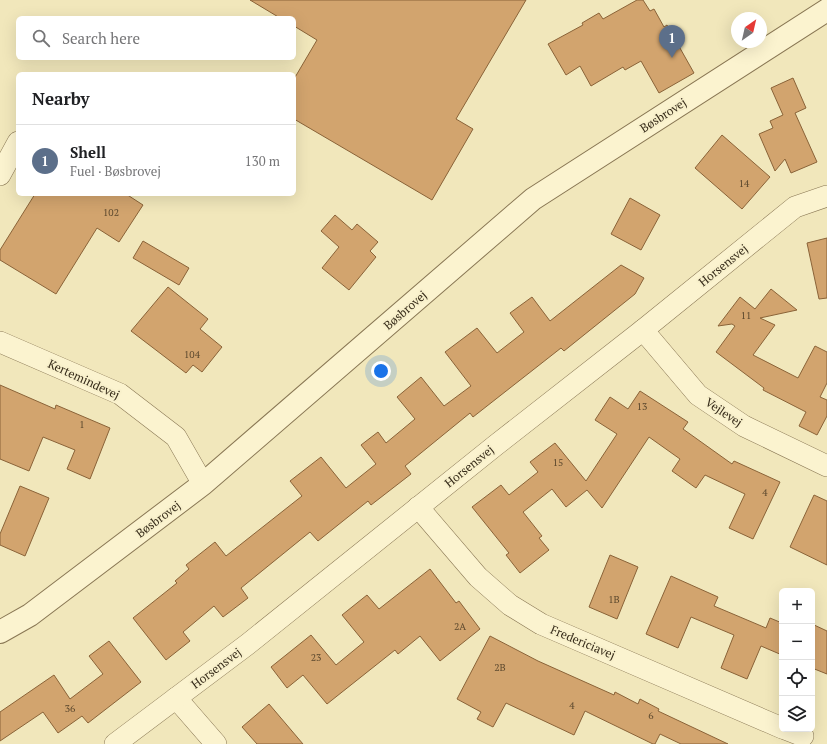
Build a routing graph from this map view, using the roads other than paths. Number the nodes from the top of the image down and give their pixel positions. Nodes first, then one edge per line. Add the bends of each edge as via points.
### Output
1 (827, 10) edge
2 (16, 146) edge
3 (0, 175) edge
4 (827, 196) edge
5 (643, 330) junction
6 (0, 342) edge
7 (827, 466) edge
8 (204, 484) junction
9 (418, 507) junction
10 (0, 632) edge
11 (176, 698) junction
12 (779, 727) edge
13 (115, 744) edge
14 (216, 744) edge

1 - 8 street, Bøsbrovej via 533,199
2 - 3 street
4 - 5 street, Horsensvej via 795,207
5 - 7 street, Vejlevej via 698,395 744,426
5 - 9 street, Horsensvej
6 - 8 street, Kertemindevej via 120,394 176,437
8 - 10 street, Bøsbrovej via 30,615
9 - 11 street, Horsensvej via 248,644
9 - 12 street, Fredericiavej via 478,577 510,606 541,624
11 - 13 street, Horsensvej
11 - 14 street

